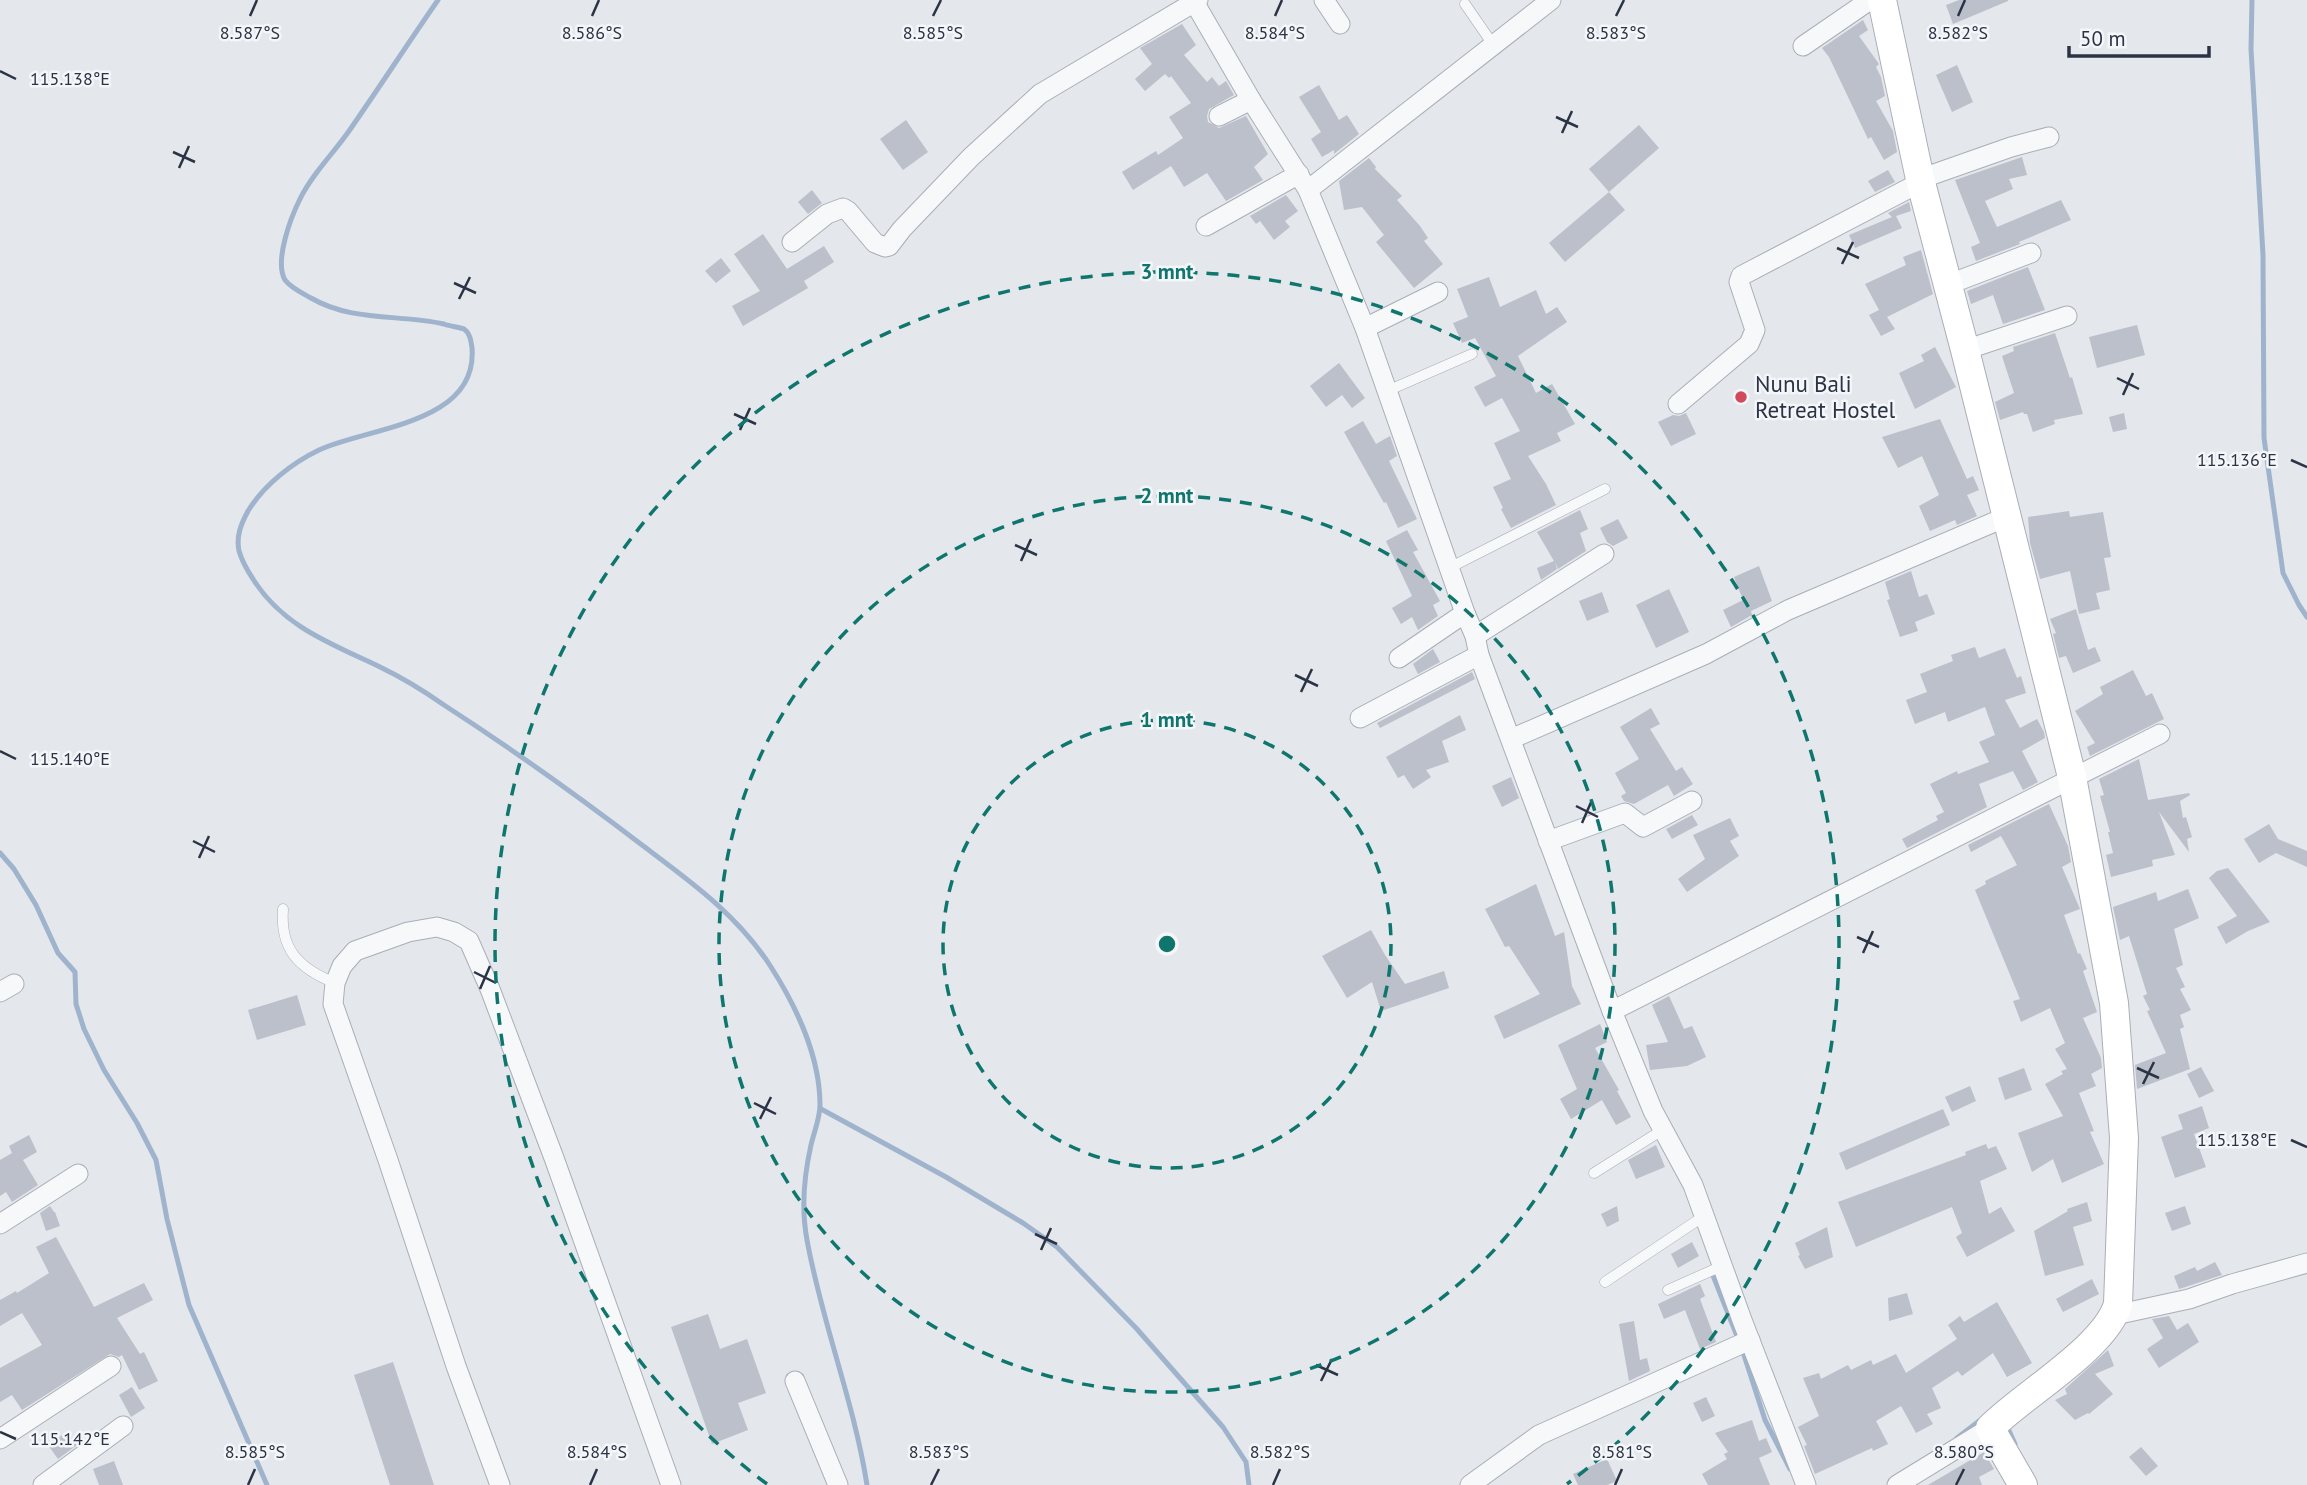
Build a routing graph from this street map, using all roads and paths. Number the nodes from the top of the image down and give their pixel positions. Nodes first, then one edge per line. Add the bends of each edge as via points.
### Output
1 (1324, 0) edge
2 (1551, 0) edge
3 (1870, 0) edge
4 (1882, 0) edge
5 (1195, 1) edge
6 (1465, 4) dead end
7 (1339, 24) dead end
8 (1804, 46) dead end
9 (1494, 47) junction
10 (1251, 100) junction
11 (1219, 116) dead end
12 (2049, 137) dead end
13 (1920, 181) junction
14 (1304, 182) junction
15 (1206, 226) dead end
16 (792, 242) dead end
17 (2031, 253) dead end
18 (1947, 285) junction
19 (1438, 292) dead end
20 (2067, 316) dead end
21 (1365, 328) junction
22 (1965, 350) junction
23 (1472, 354) dead end
24 (1387, 391) junction
25 (1678, 404) dead end
26 (1605, 489) dead end
27 (2004, 518) junction
28 (1604, 554) dead end
29 (1449, 568) junction
30 (1465, 613) junction
31 (1477, 645) junction
32 (1399, 658) dead end
33 (1360, 718) dead end
34 (2160, 734) dead end
35 (1511, 739) junction
36 (2064, 782) junction
37 (1692, 802) dead end
38 (1548, 841) junction
39 (283, 908) dead end
40 (335, 983) junction
41 (1612, 1011) junction
42 (1664, 1129) junction
43 (1594, 1172) dead end
44 (78, 1174) dead end
45 (1704, 1216) junction
46 (0, 1224) edge
47 (2307, 1263) edge
48 (1723, 1266) junction
49 (1605, 1282) dead end
50 (1668, 1290) dead end
51 (2115, 1315) junction
52 (1751, 1339) junction
53 (111, 1366) dead end
54 (795, 1381) dead end
55 (1998, 1419) junction
56 (124, 1426) dead end
57 (0, 1439) edge
58 (43, 1485) edge
59 (500, 1485) edge
60 (671, 1485) edge
61 (838, 1485) edge
62 (1470, 1485) edge
63 (1806, 1485) edge
64 (1896, 1485) edge
65 (2023, 1485) edge

1 - 7 street
2 - 9 street
3 - 8 street
4 - 13 street
5 - 10 street
5 - 16 street via 1040,94 971,157 889,246 875,243 844,208 827,214
6 - 9 lane
9 - 14 street
10 - 11 street
10 - 14 street
12 - 13 street
13 - 18 street
13 - 25 street via 1741,276 1754,337
14 - 15 street
14 - 21 street
17 - 18 street
18 - 22 street
19 - 21 street
20 - 22 street
21 - 24 street
22 - 27 street
23 - 24 lane
24 - 29 street
26 - 29 lane
27 - 35 street via 1788,610 1706,654
27 - 36 street
28 - 31 street
29 - 30 street
30 - 31 street
30 - 32 street
31 - 33 street
31 - 35 street
34 - 36 street
35 - 38 street
36 - 41 street
36 - 51 street via 2114,1003 2124,1138 2120,1286
37 - 38 street via 1643,827 1625,814
38 - 41 street
39 - 40 lane via 281,929 288,948 315,975
40 - 59 street via 333,1004 340,1026
40 - 60 street via 355,951 408,932 437,928 469,942 554,1158
41 - 42 street
42 - 43 lane
42 - 45 street
44 - 46 street
45 - 48 street
45 - 49 lane
47 - 51 street via 2189,1299
48 - 50 lane
48 - 52 street
51 - 55 street via 2091,1345
52 - 62 street via 1539,1435
52 - 63 street
53 - 57 street
54 - 61 street
55 - 64 street
55 - 65 street
56 - 58 street

